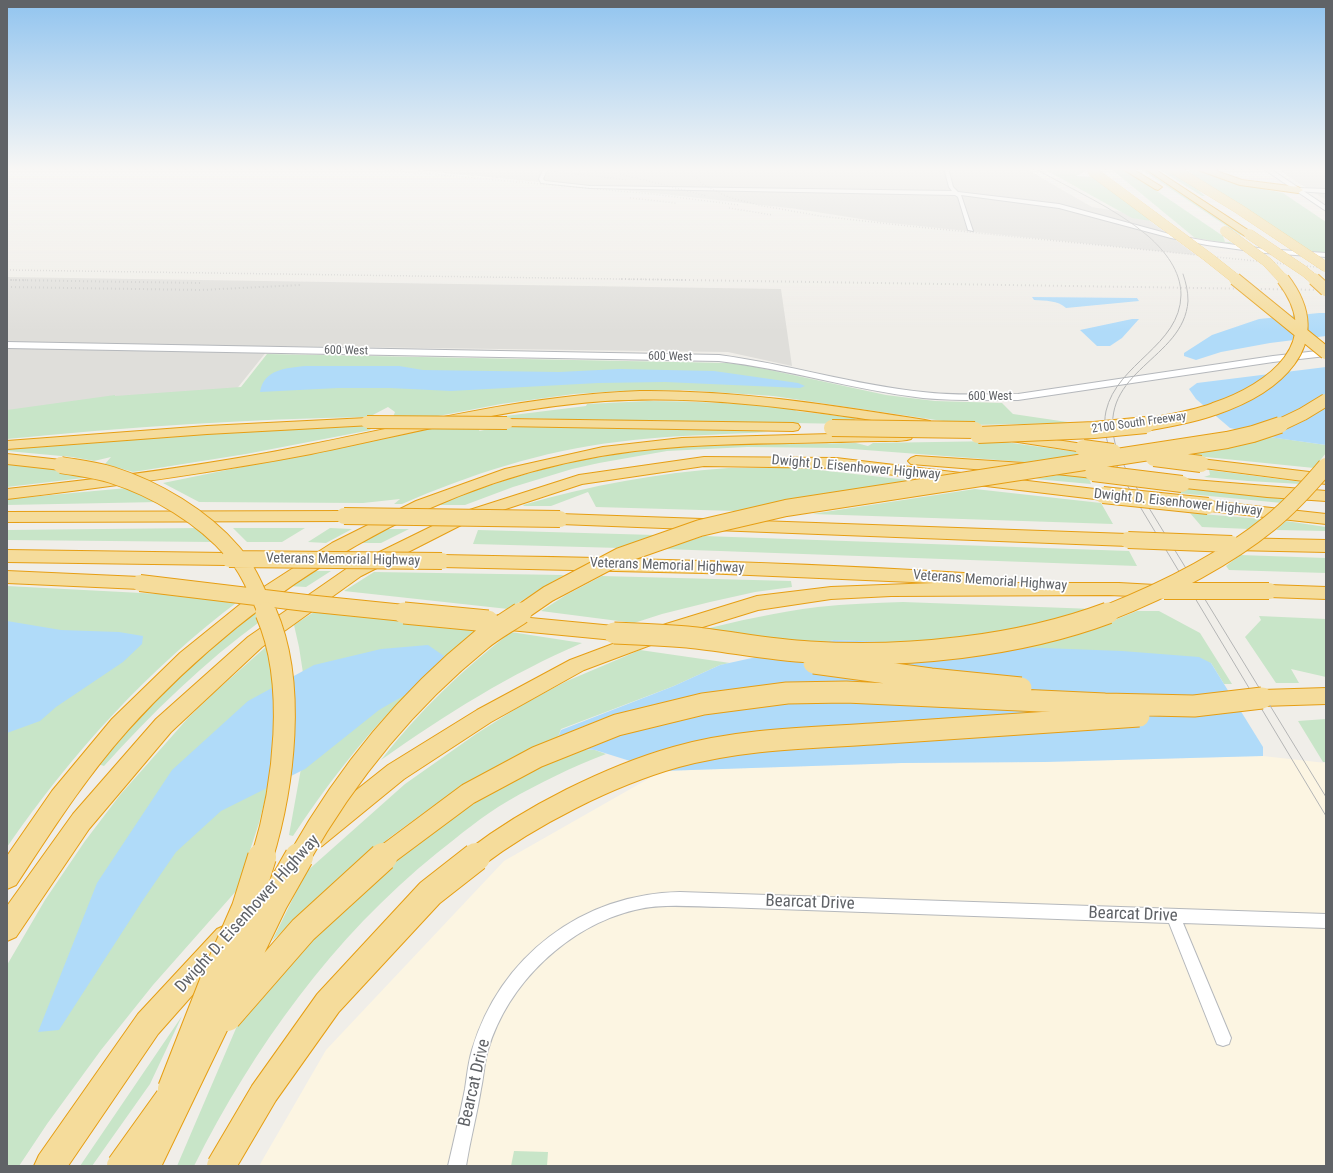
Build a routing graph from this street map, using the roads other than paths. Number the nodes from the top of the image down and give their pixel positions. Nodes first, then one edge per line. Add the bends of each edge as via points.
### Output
1 (969, 223) edge
2 (1119, 223) edge
3 (1163, 223) edge
4 (1172, 223) edge
5 (1213, 223) edge
6 (1232, 223) edge
7 (1246, 223) edge
8 (1260, 223) edge
9 (971, 230) dead end
10 (1326, 256) edge
11 (1326, 267) edge
12 (1326, 281) edge
13 (1326, 290) edge
14 (1256, 297) junction
15 (7, 345) edge
16 (1326, 353) edge
17 (1326, 400) edge
18 (834, 433) junction
19 (7, 445) edge
20 (7, 459) edge
21 (1326, 466) edge
22 (652, 467) junction
23 (1326, 479) edge
24 (7, 494) edge
25 (1326, 496) edge
26 (7, 517) edge
27 (1326, 519) edge
28 (1326, 546) edge
29 (7, 556) edge
30 (7, 577) edge
31 (1119, 590) junction
32 (1326, 593) edge
33 (614, 633) junction
34 (1326, 696) edge
35 (1262, 698) junction
36 (7, 877) edge
37 (1173, 916) junction
38 (1326, 921) edge
39 (7, 928) edge
40 (1223, 1038) dead end
41 (50, 1166) edge
42 (121, 1166) edge
43 (141, 1166) edge
44 (146, 1166) edge
45 (220, 1166) edge
46 (457, 1166) edge

1 - 9 street
2 - 10 street via 1207,243
3 - 14 highway, bridge
4 - 14 highway, bridge via 1221,263
5 - 18 highway, 2100 South Freeway, bridge via 1274,268 1287,283 1302,315 1301,339 1287,366 1274,379 1248,395 1190,416 1120,428 1055,432
6 - 13 highway, bridge via 1304,270
7 - 12 highway
8 - 11 highway, bridge
14 - 16 highway, bridge
15 - 16 street, 600 West via 714,357 759,363 861,385 924,395 979,397 1018,397
17 - 44 highway, bridge via 1287,422 1261,432 1227,440 786,508 711,524 664,538 626,554 567,582 529,605 472,648 430,686 378,742 324,813 290,869
18 - 19 highway, bridge via 507,423 367,422 207,430
18 - 36 highway via 680,442 573,456 453,491 359,534 306,566 244,609 164,678 87,763
20 - 43 highway, bridge via 62,465 111,475 159,494 210,529 229,548 252,580 268,617 279,653 285,700 282,755 270,831 246,908
21 - 33 highway, bridge via 1280,516 1234,550 1191,575 1106,614 1015,639 930,651 837,654 685,637
22 - 25 highway, bridge via 697,456 805,452 1093,473 1182,484
22 - 27 highway, Dwight D. Eisenhower Highway, bridge via 728,460 816,462
22 - 39 highway, Dwight D. Eisenhower Highway via 548,488 462,518 368,563 295,611 228,663 152,736 70,834
23 - 24 highway, bridge via 1082,448 782,402 692,396 623,396 516,407 230,463 101,483
26 - 28 highway, bridge via 344,516 560,519
29 - 31 highway, Veterans Memorial Highway, bridge via 543,562 884,573
30 - 33 highway, bridge via 140,583 306,604
31 - 32 highway, Veterans Memorial Highway, bridge
31 - 41 highway, Dwight D. Eisenhower Highway via 891,590 815,595 757,603 673,629 577,665 484,716 396,772 310,841 148,1024
33 - 35 highway, bridge via 689,646 986,685 1082,693
34 - 35 highway
35 - 42 highway, bridge via 1180,706 846,692 787,693 703,704 617,725 537,757 468,794 388,852 303,930 236,1006
35 - 45 highway, bridge via 1200,714 1099,717 746,742 676,757 618,778 521,826 430,893 328,1003 264,1093
37 - 38 street, Bearcat Drive
37 - 40 street
37 - 46 street, Bearcat Drive via 664,899 605,911 569,931 536,957 500,1006 480,1050

